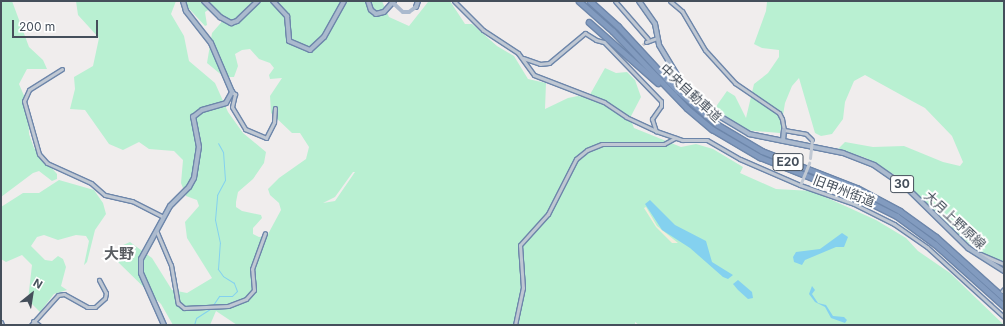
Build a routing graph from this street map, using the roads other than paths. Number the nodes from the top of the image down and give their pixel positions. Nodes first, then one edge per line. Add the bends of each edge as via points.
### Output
1 (183, 1) edge
2 (204, 1) edge
3 (258, 1) edge
4 (273, 1) edge
5 (344, 1) edge
6 (368, 1) edge
7 (392, 1) edge
8 (418, 1) edge
9 (454, 1) edge
10 (579, 1) edge
11 (590, 1) edge
12 (615, 1) edge
13 (639, 1) edge
14 (670, 1) edge
15 (590, 22) dead end
16 (657, 38) junction
17 (523, 58) junction
18 (62, 69) dead end
19 (232, 92) junction
20 (275, 108) dead end
21 (686, 108) junction
22 (784, 130) junction
23 (656, 131) junction
24 (675, 138) junction
25 (783, 141) junction
26 (801, 184) junction
27 (163, 217) junction
28 (156, 230) junction
29 (265, 233) dead end
30 (976, 254) junction
31 (1004, 264) edge
32 (1004, 271) edge
33 (99, 280) dead end
34 (1004, 298) edge
35 (1004, 306) edge
36 (1004, 317) edge
37 (33, 321) junction
38 (31, 325) edge
39 (39, 325) edge
40 (164, 325) edge
41 (515, 325) edge

1 - 19 main road via 186,11 211,43
2 - 3 main road via 220,17 231,23 237,21
4 - 5 main road via 287,16 289,41 310,50 324,37
6 - 7 main road via 371,10 376,14 384,12
7 - 8 main road, bridge via 403,12 409,12 416,7
9 - 17 street via 483,30
10 - 21 highway, 中央自動車道 / E20 via 613,31
11 - 34 highway, 中央自動車道 / E20 via 618,26 678,91 718,125 768,154 857,188 886,203 930,233
12 - 16 street via 647,41
13 - 16 main road, 大月上野原線 / 30 via 655,24
14 - 22 street via 681,9 706,50 735,84 780,115
15 - 21 highway
16 - 25 main road, 大月上野原線 / 30 via 680,80 706,107 744,132
17 - 23 street via 534,75 599,100
17 - 23 street via 540,64 549,63 585,33 604,42 661,101 652,119
18 - 27 street via 29,90 24,101 39,154 47,163 91,183 105,195 132,200
19 - 20 street via 235,94 232,107 245,129 266,138 274,122
19 - 27 main road via 226,103 202,110 193,117 200,147 194,178 189,187 173,201
21 - 35 highway, 中央自動車道 / E20 via 727,139 760,157 855,195 897,216 935,244
22 - 25 main road
22 - 26 street, 旧甲州街道, bridge via 806,134 812,140 810,158
23 - 24 street
24 - 26 street via 702,138 740,159
24 - 41 street via 664,144 602,144 587,150 576,159 548,214 520,245 523,288
25 - 30 main road, 大月上野原線 / 30 via 843,153 882,170 907,188
26 - 36 street, 旧甲州街道 via 854,204 894,224 927,247
27 - 28 main road
28 - 29 street via 171,265 178,303 184,308 228,306 246,300 254,290 252,269
28 - 40 main road via 145,249 140,266
30 - 31 street
30 - 32 main road, 大月上野原線 / 30
33 - 37 street via 106,292 105,298 96,307 87,307 64,294 58,295
37 - 38 street
37 - 39 street

